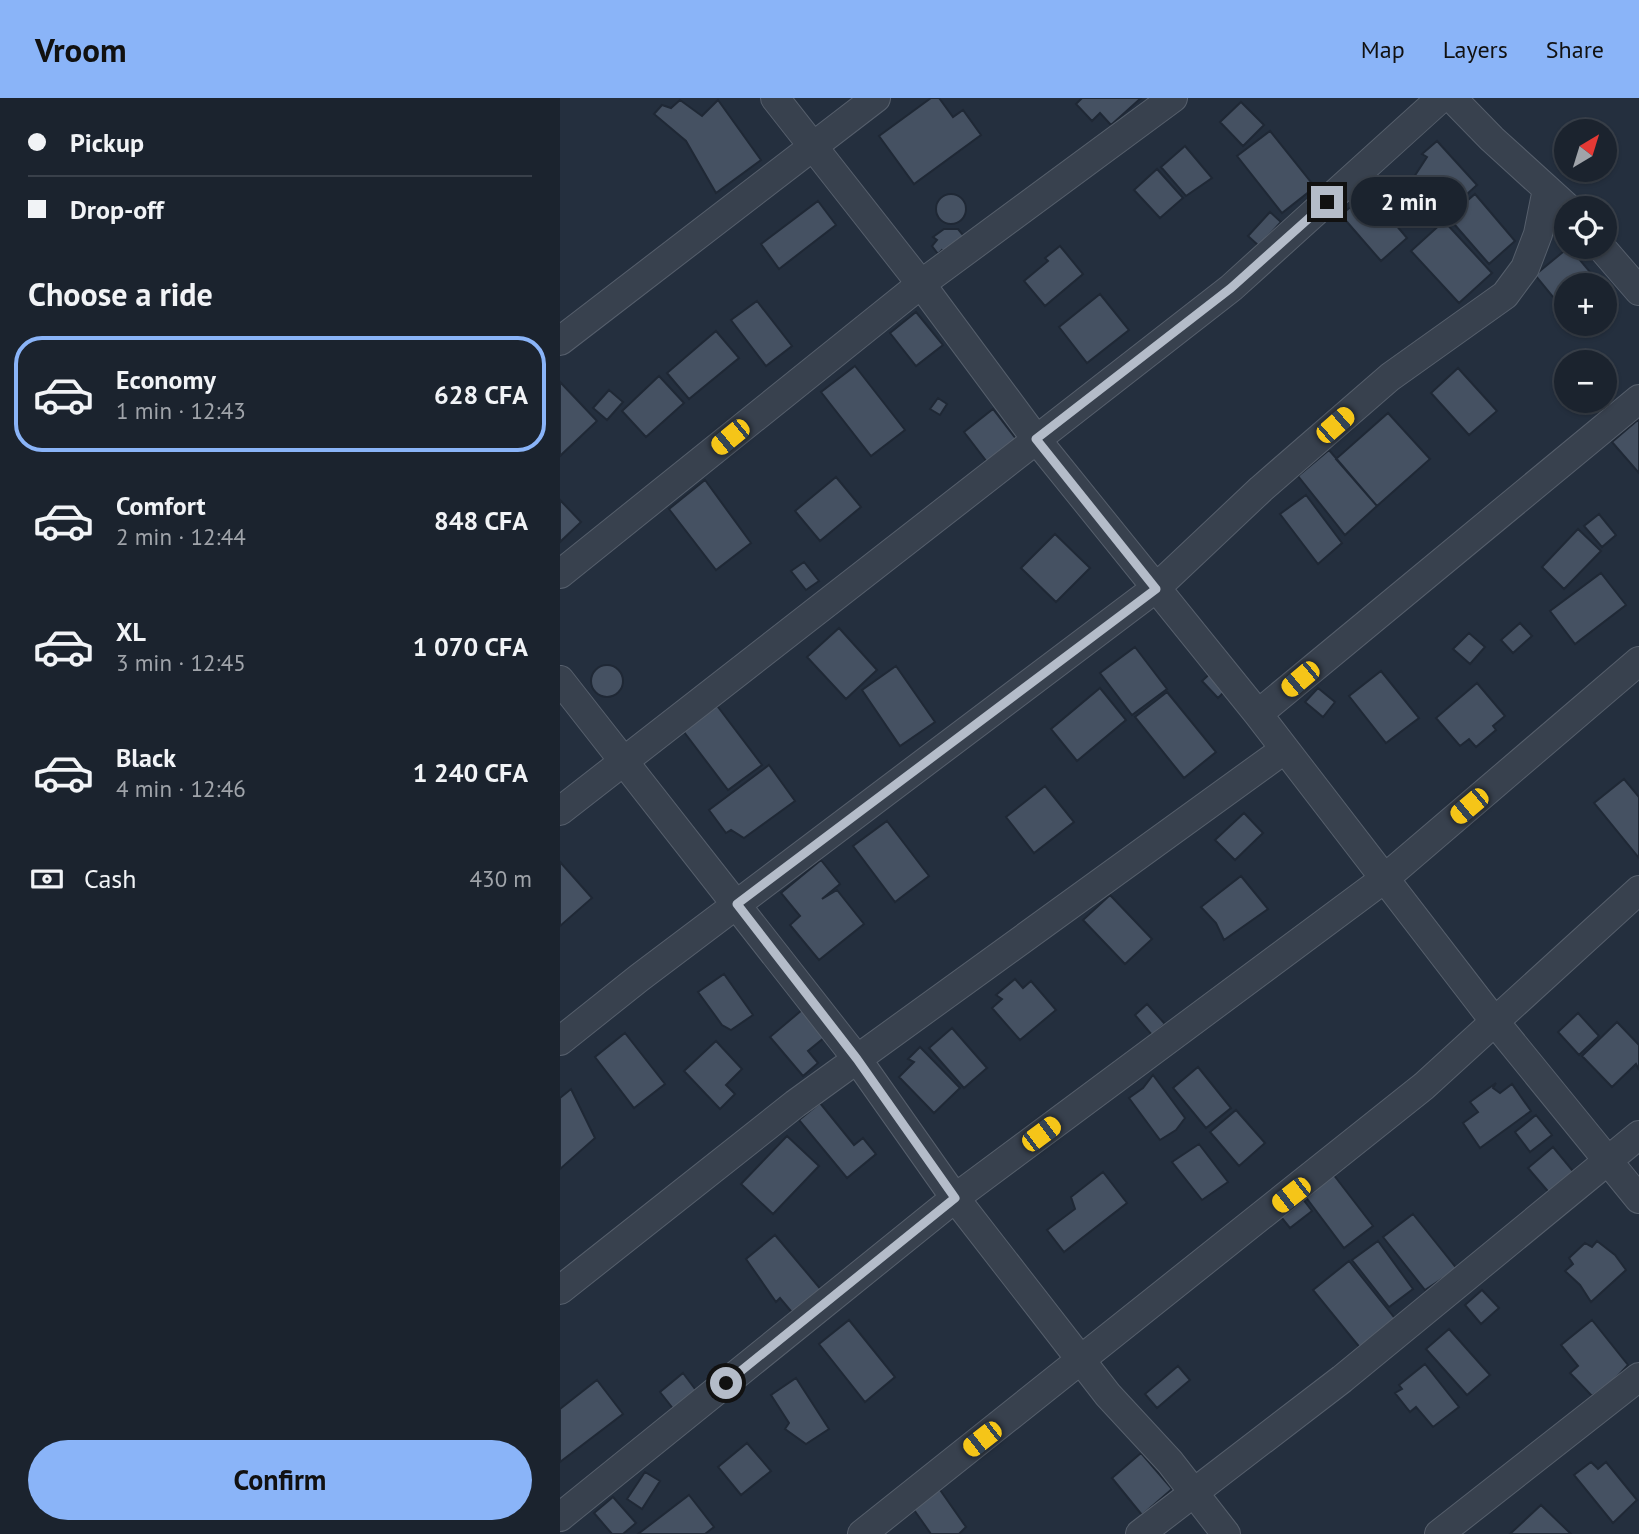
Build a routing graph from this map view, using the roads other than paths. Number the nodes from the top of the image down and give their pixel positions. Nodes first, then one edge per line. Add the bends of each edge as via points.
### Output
1 (775, 98) edge
2 (876, 98) edge
3 (1173, 98) edge
4 (1441, 98) edge
5 (1452, 98) edge
6 (815, 148) junction
7 (1547, 189) junction
8 (1555, 196) edge
9 (1611, 259) edge
10 (921, 284) junction
11 (1639, 291) edge
12 (560, 341) edge
13 (1639, 399) edge
14 (1036, 439) junction
15 (560, 573) edge
16 (1156, 589) junction
17 (1639, 662) edge
18 (560, 680) edge
19 (1258, 714) junction
20 (1285, 749) junction
21 (625, 760) junction
22 (560, 811) edge
23 (1384, 879) junction
24 (1639, 890) edge
25 (737, 904) junction
26 (1495, 1022) junction
27 (560, 1041) edge
28 (857, 1059) junction
29 (1639, 1135) edge
30 (1608, 1161) junction
31 (955, 1198) junction
32 (1639, 1199) edge
33 (560, 1290) edge
34 (1082, 1360) junction
35 (1639, 1377) edge
36 (1193, 1494) junction
37 (560, 1517) edge
38 (560, 1523) edge
39 (569, 1534) edge
40 (862, 1534) edge
41 (1140, 1534) edge
42 (1226, 1534) edge
43 (1439, 1534) edge

1 - 6 street
2 - 6 street
3 - 10 street
4 - 14 street via 1231,288
5 - 7 street
6 - 10 street
6 - 12 street
7 - 8 street
7 - 16 street via 1525,268 1506,295 1390,376
9 - 11 street
10 - 14 street
10 - 15 street
13 - 19 street
14 - 16 street
14 - 21 street
16 - 19 street
16 - 25 street
17 - 23 street
18 - 21 street
19 - 20 street
20 - 23 street
20 - 28 street
21 - 22 street
21 - 25 street
23 - 26 street
23 - 31 street
24 - 26 street
25 - 27 street
25 - 28 street
26 - 30 street
26 - 34 street via 1332,1161
28 - 31 street
28 - 33 street
29 - 30 street
30 - 32 street
30 - 36 street via 1342,1380
31 - 34 street
31 - 37 street
34 - 36 street
34 - 40 street
35 - 43 street
36 - 41 street
36 - 42 street
38 - 39 street

